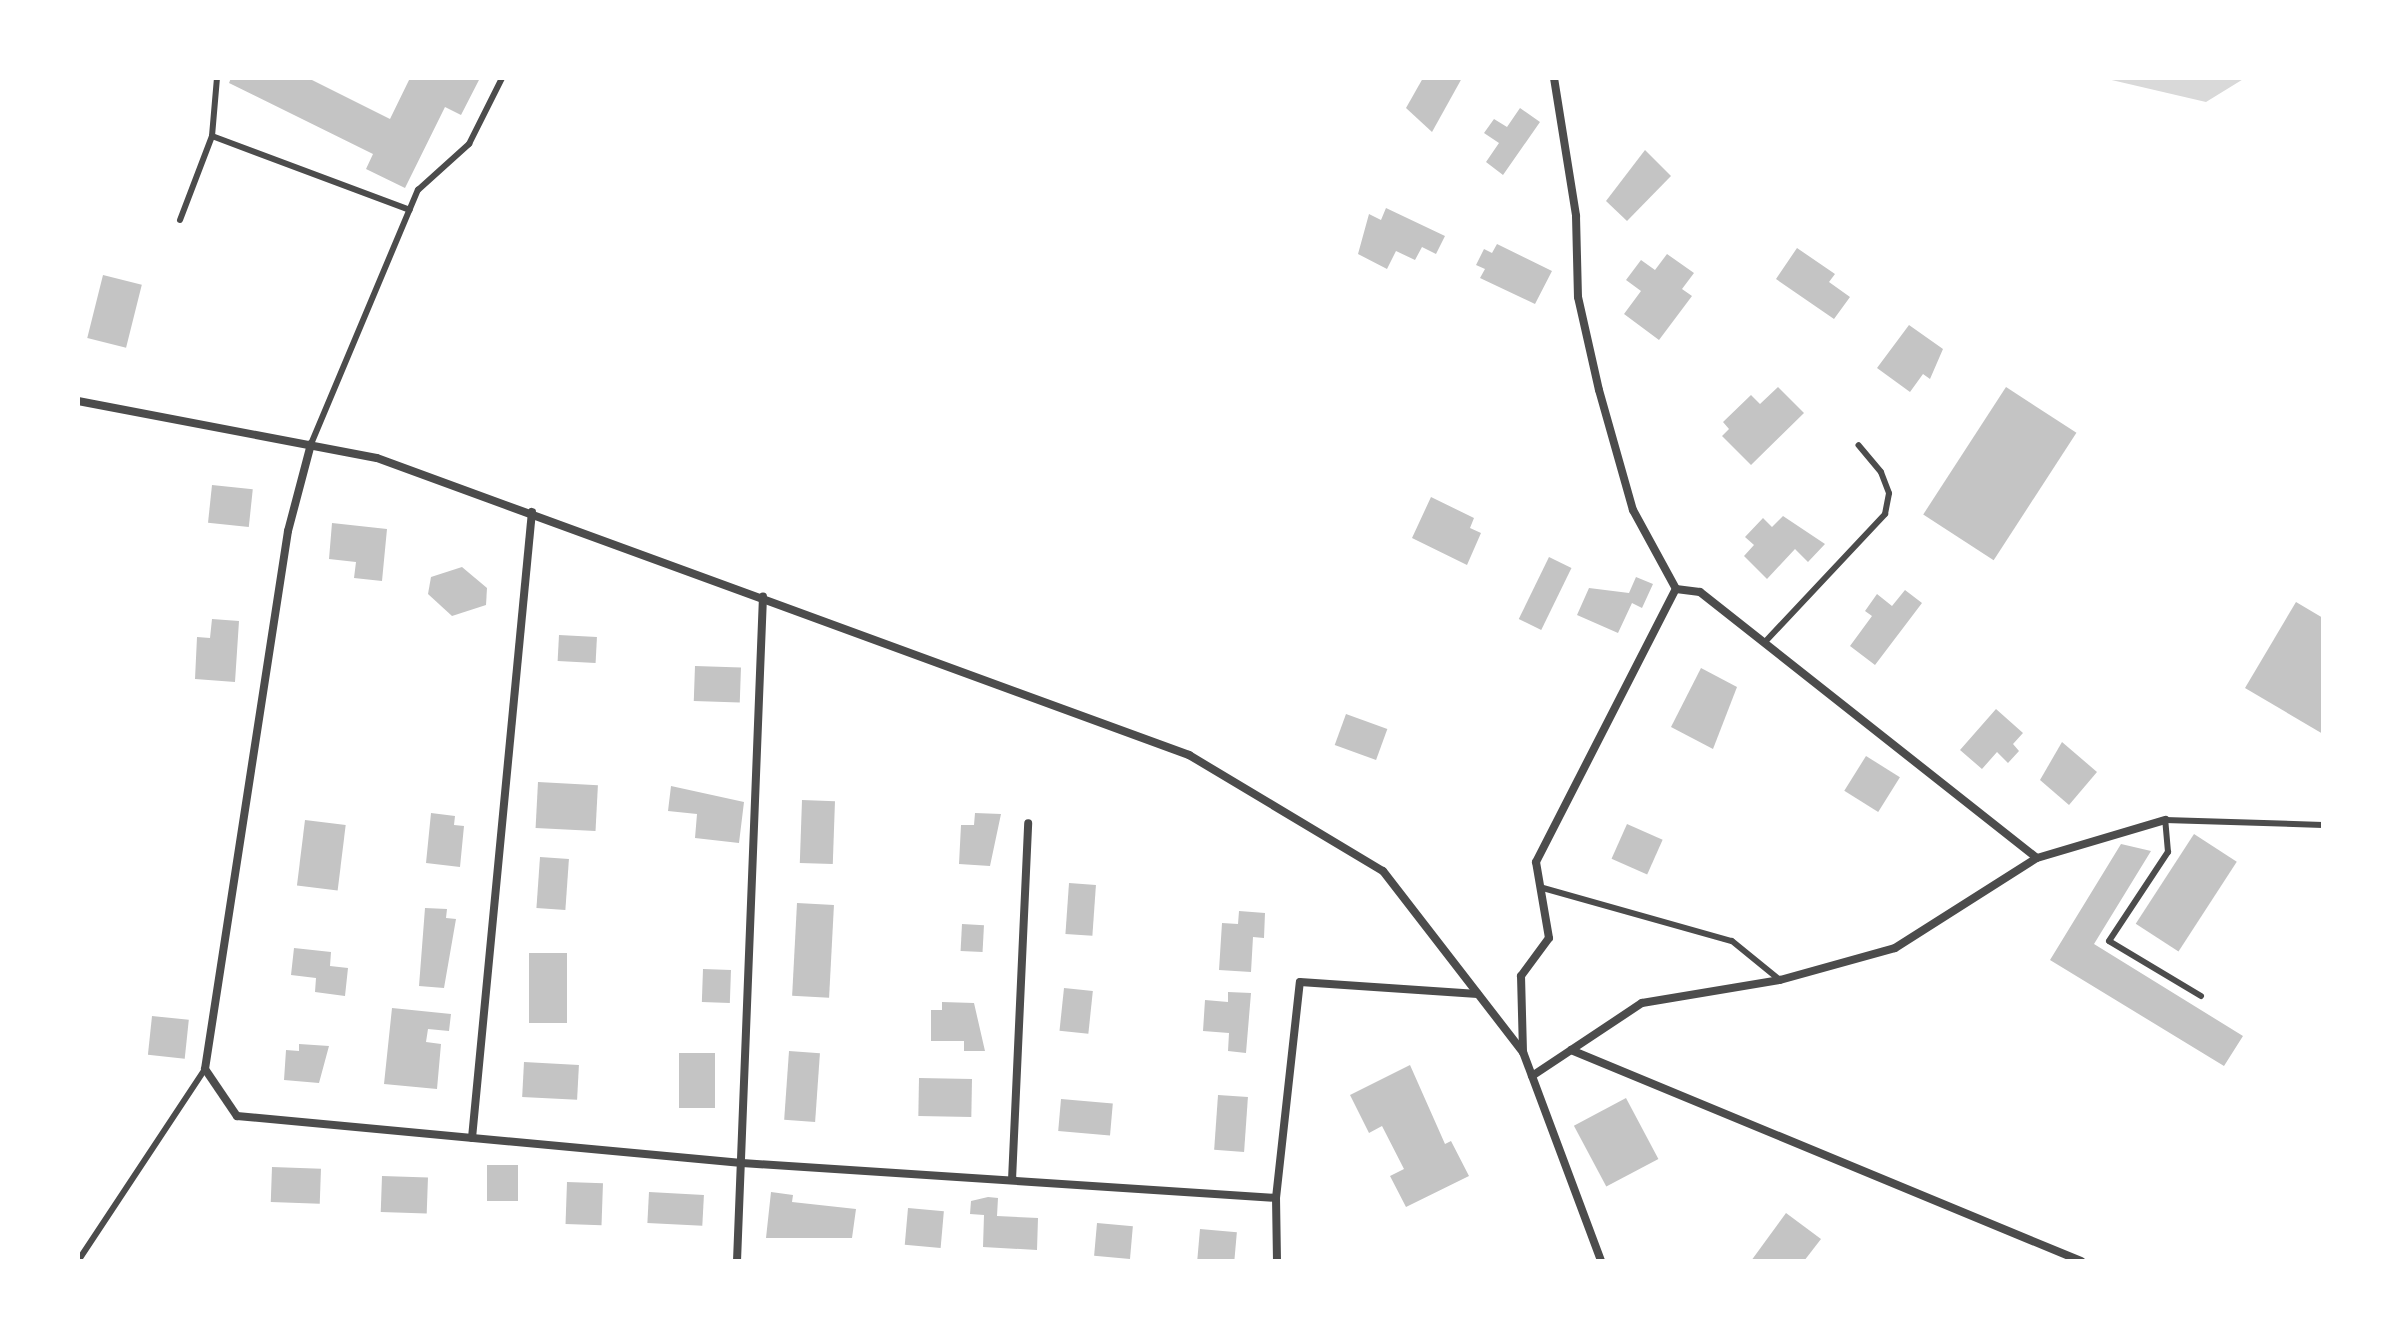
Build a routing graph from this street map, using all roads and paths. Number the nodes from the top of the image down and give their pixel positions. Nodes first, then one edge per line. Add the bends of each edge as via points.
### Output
1 (217, 78) edge
2 (502, 78) edge
3 (1554, 78) edge
4 (212, 136) junction
5 (410, 210) junction
6 (180, 220) dead end
7 (78, 401) edge
8 (311, 444) junction
9 (1858, 445) dead end
10 (532, 512) junction
11 (1676, 589) junction
12 (763, 597) junction
13 (1764, 643) junction
14 (2165, 820) junction
15 (1028, 823) dead end
16 (2323, 825) edge
17 (2037, 858) junction
18 (1543, 888) junction
19 (1780, 980) junction
20 (1478, 994) junction
21 (2201, 996) dead end
22 (1571, 1050) junction
23 (1523, 1052) junction
24 (205, 1069) junction
25 (1532, 1076) junction
26 (472, 1138) junction
27 (742, 1163) junction
28 (1012, 1180) junction
29 (1276, 1198) junction
30 (78, 1261) edge
31 (737, 1261) edge
32 (1277, 1261) edge
33 (1601, 1261) edge
34 (2081, 1261) edge

1 - 4 lane
2 - 5 lane via 469,144 418,190
3 - 11 street via 1576,216 1578,297 1599,390 1633,510
4 - 5 lane
4 - 6 lane
5 - 8 lane
7 - 8 street
8 - 10 street via 377,458
8 - 24 street via 288,531
9 - 13 lane via 1881,472 1889,493 1885,514
10 - 12 street
10 - 26 street
11 - 13 street via 1700,592
11 - 18 street via 1536,862
12 - 20 street via 1189,755 1383,871
12 - 27 street
13 - 17 street
14 - 16 lane
14 - 17 street
14 - 21 lane via 2168,852 2109,941
15 - 28 street
17 - 19 street via 1895,948
18 - 19 lane via 1732,941
18 - 23 street via 1549,938 1521,976
19 - 22 street via 1642,1003
20 - 23 street
20 - 29 street via 1300,982
22 - 25 street
22 - 34 street
23 - 25 street
24 - 26 street via 237,1116
24 - 30 lane
25 - 33 street
26 - 27 street
27 - 28 street
27 - 31 street
28 - 29 street
29 - 32 street

